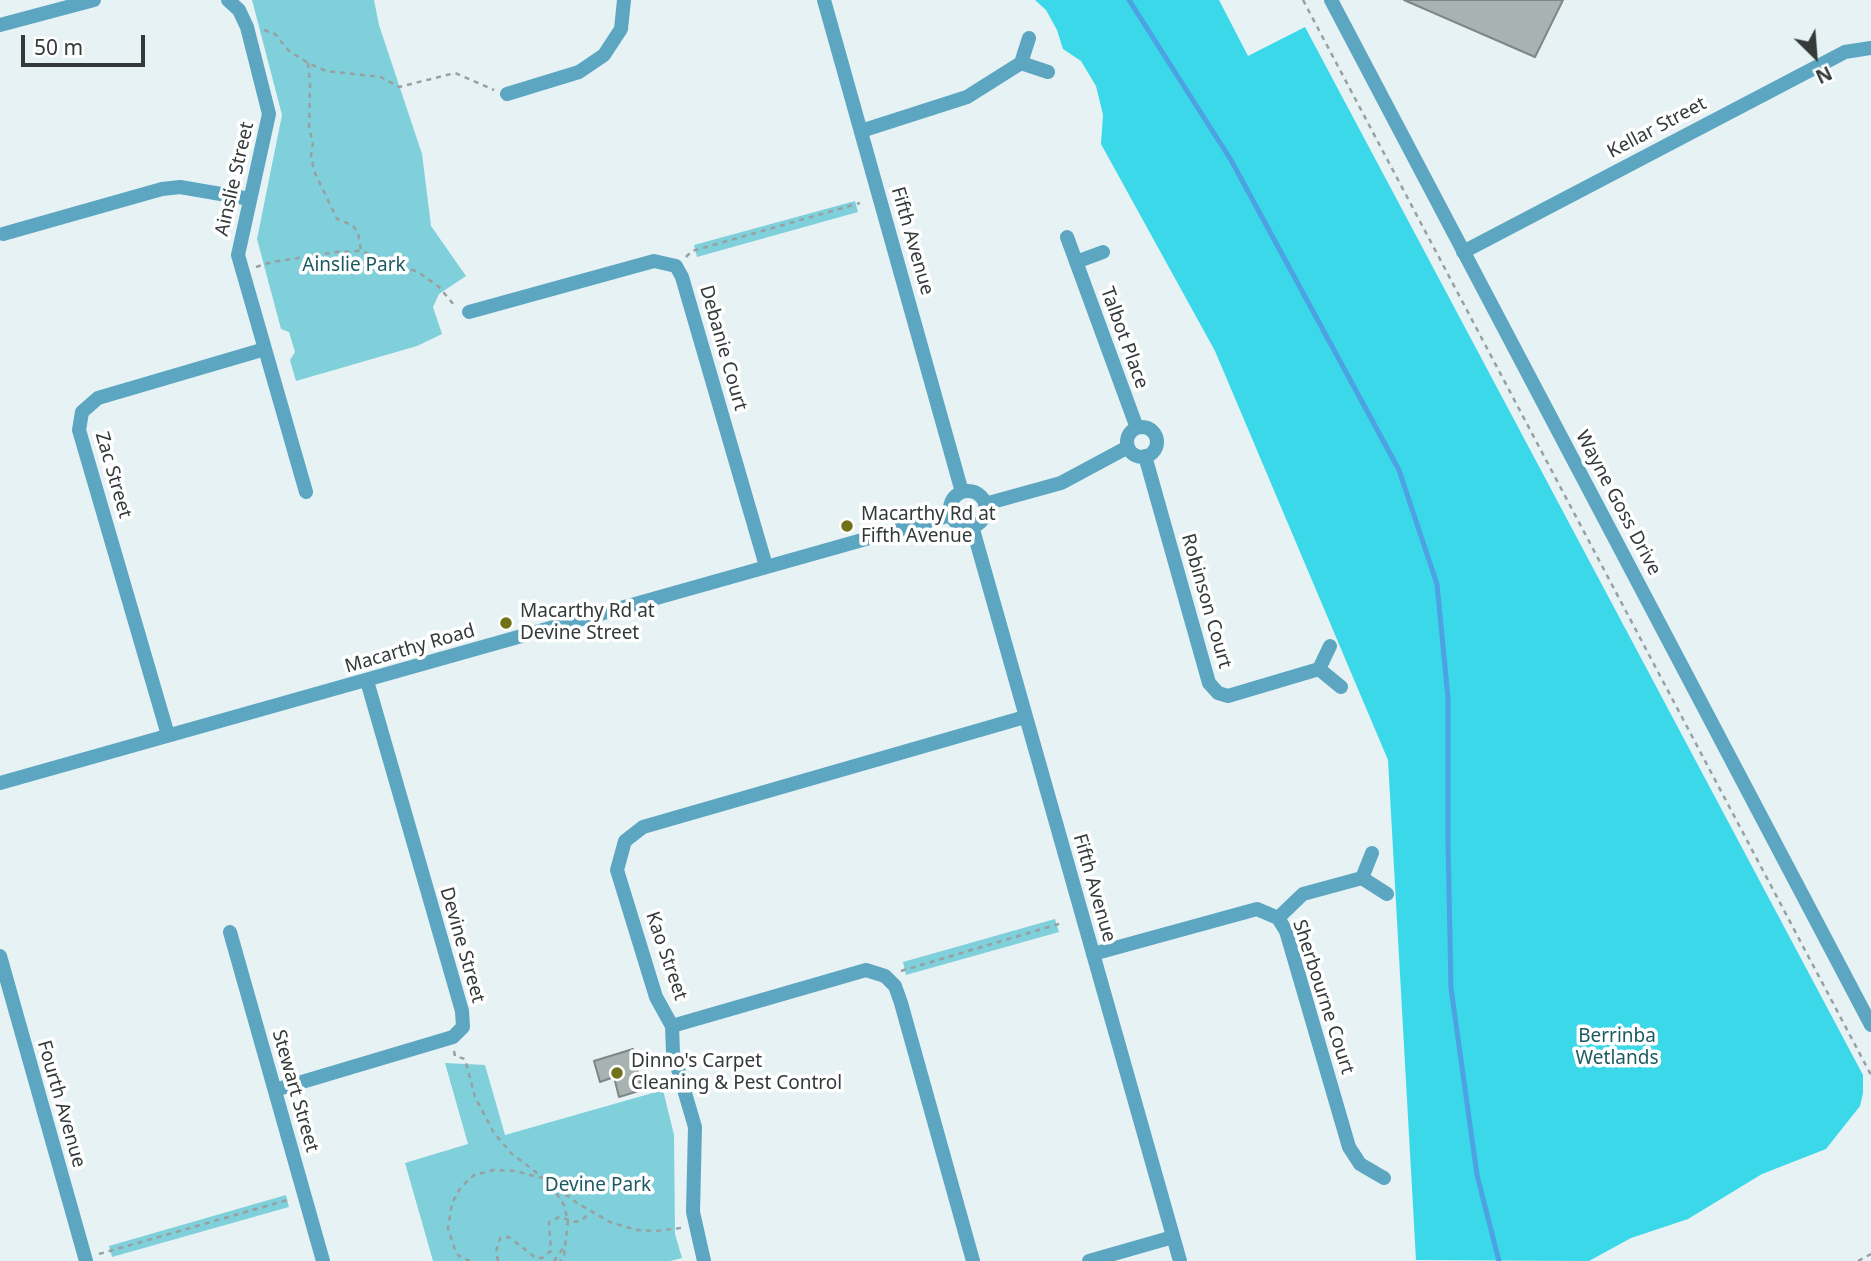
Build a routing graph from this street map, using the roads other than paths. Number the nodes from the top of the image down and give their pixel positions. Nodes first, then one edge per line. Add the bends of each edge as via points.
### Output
1 (94, 0) edge
2 (228, 0) edge
3 (624, 0) edge
4 (824, 0) edge
5 (1331, 0) edge
6 (0, 24) edge
7 (1029, 38) dead end
8 (1871, 48) edge
9 (1021, 63) junction
10 (1048, 72) dead end
11 (507, 94) road end
12 (861, 131) junction
13 (250, 199) junction
14 (4, 234) dead end
15 (1067, 237) dead end
16 (1103, 252) dead end
17 (1463, 252) junction
18 (1076, 262) junction
19 (469, 312) road end
20 (265, 349) junction
21 (1137, 428) junction
22 (1128, 447) junction
23 (1144, 456) junction
24 (306, 492) dead end
25 (962, 492) junction
26 (985, 504) junction
27 (951, 515) junction
28 (972, 526) junction
29 (766, 566) junction
30 (1330, 646) dead end
31 (1319, 669) junction
32 (367, 681) junction
33 (1341, 687) dead end
34 (1025, 717) junction
35 (168, 735) junction
36 (0, 783) edge
37 (1372, 853) dead end
38 (1362, 878) junction
39 (1387, 894) dead end
40 (1278, 918) junction
41 (230, 932) dead end
42 (1093, 954) junction
43 (0, 957) edge
44 (1871, 1025) edge
45 (672, 1026) junction
46 (275, 1090) junction
47 (1384, 1178) dead end
48 (1173, 1237) junction
49 (85, 1260) edge
50 (323, 1261) edge
51 (704, 1261) edge
52 (972, 1261) edge
53 (1089, 1261) edge
54 (1180, 1261) edge

1 - 6 street
2 - 13 street, Ainslie Street via 247,27 270,114
3 - 11 street via 621,29 604,55 579,72
4 - 12 street, Fifth Avenue
5 - 17 street, Wayne Goss Drive
7 - 9 street
8 - 17 street, Kellar Street via 1844,51
9 - 10 street
9 - 12 street via 967,97
12 - 25 street, Fifth Avenue
13 - 14 street via 180,187 162,189
13 - 20 street, Ainslie Street via 238,255
15 - 18 street, Talbot Place
16 - 18 street
17 - 44 street, Wayne Goss Drive
18 - 21 street, Talbot Place
19 - 29 street, Debanie Court via 653,261 676,266
20 - 24 street, Ainslie Street
20 - 35 street, Zac Street via 98,398 82,412 79,430
21 - 22 street via 1130,433
21 - 23 street via 1149,429 1156,438 1154,450
22 - 23 street
22 - 26 street via 1061,483
23 - 31 street, Robinson Court via 1209,683 1228,696
25 - 26 street via 979,494
25 - 27 street via 951,504
26 - 28 street via 985,515
27 - 28 street via 961,526
27 - 29 street, Macarthy Road
28 - 34 street, Fifth Avenue
29 - 32 street, Macarthy Road
30 - 31 street
31 - 33 street
32 - 35 street, Macarthy Road
32 - 46 street, Devine Street via 463,1027 450,1038
34 - 42 street, Fifth Avenue
34 - 45 street, Kao Street via 643,827 625,841 617,870 656,998
35 - 36 street, Macarthy Road
37 - 38 street
38 - 39 street
38 - 40 street via 1303,894
40 - 42 street, Sherbourne Court via 1257,909
40 - 47 street, Sherbourne Court via 1286,931 1349,1147 1360,1164
41 - 46 street, Stewart Street
42 - 48 street, Fifth Avenue
43 - 49 street, Fourth Avenue
45 - 51 street via 673,1052 695,1127 695,1226
45 - 52 street, Kao Street via 866,970 885,976 895,986 901,1003
46 - 50 street, Stewart Street
48 - 53 street
48 - 54 street, Fifth Avenue

